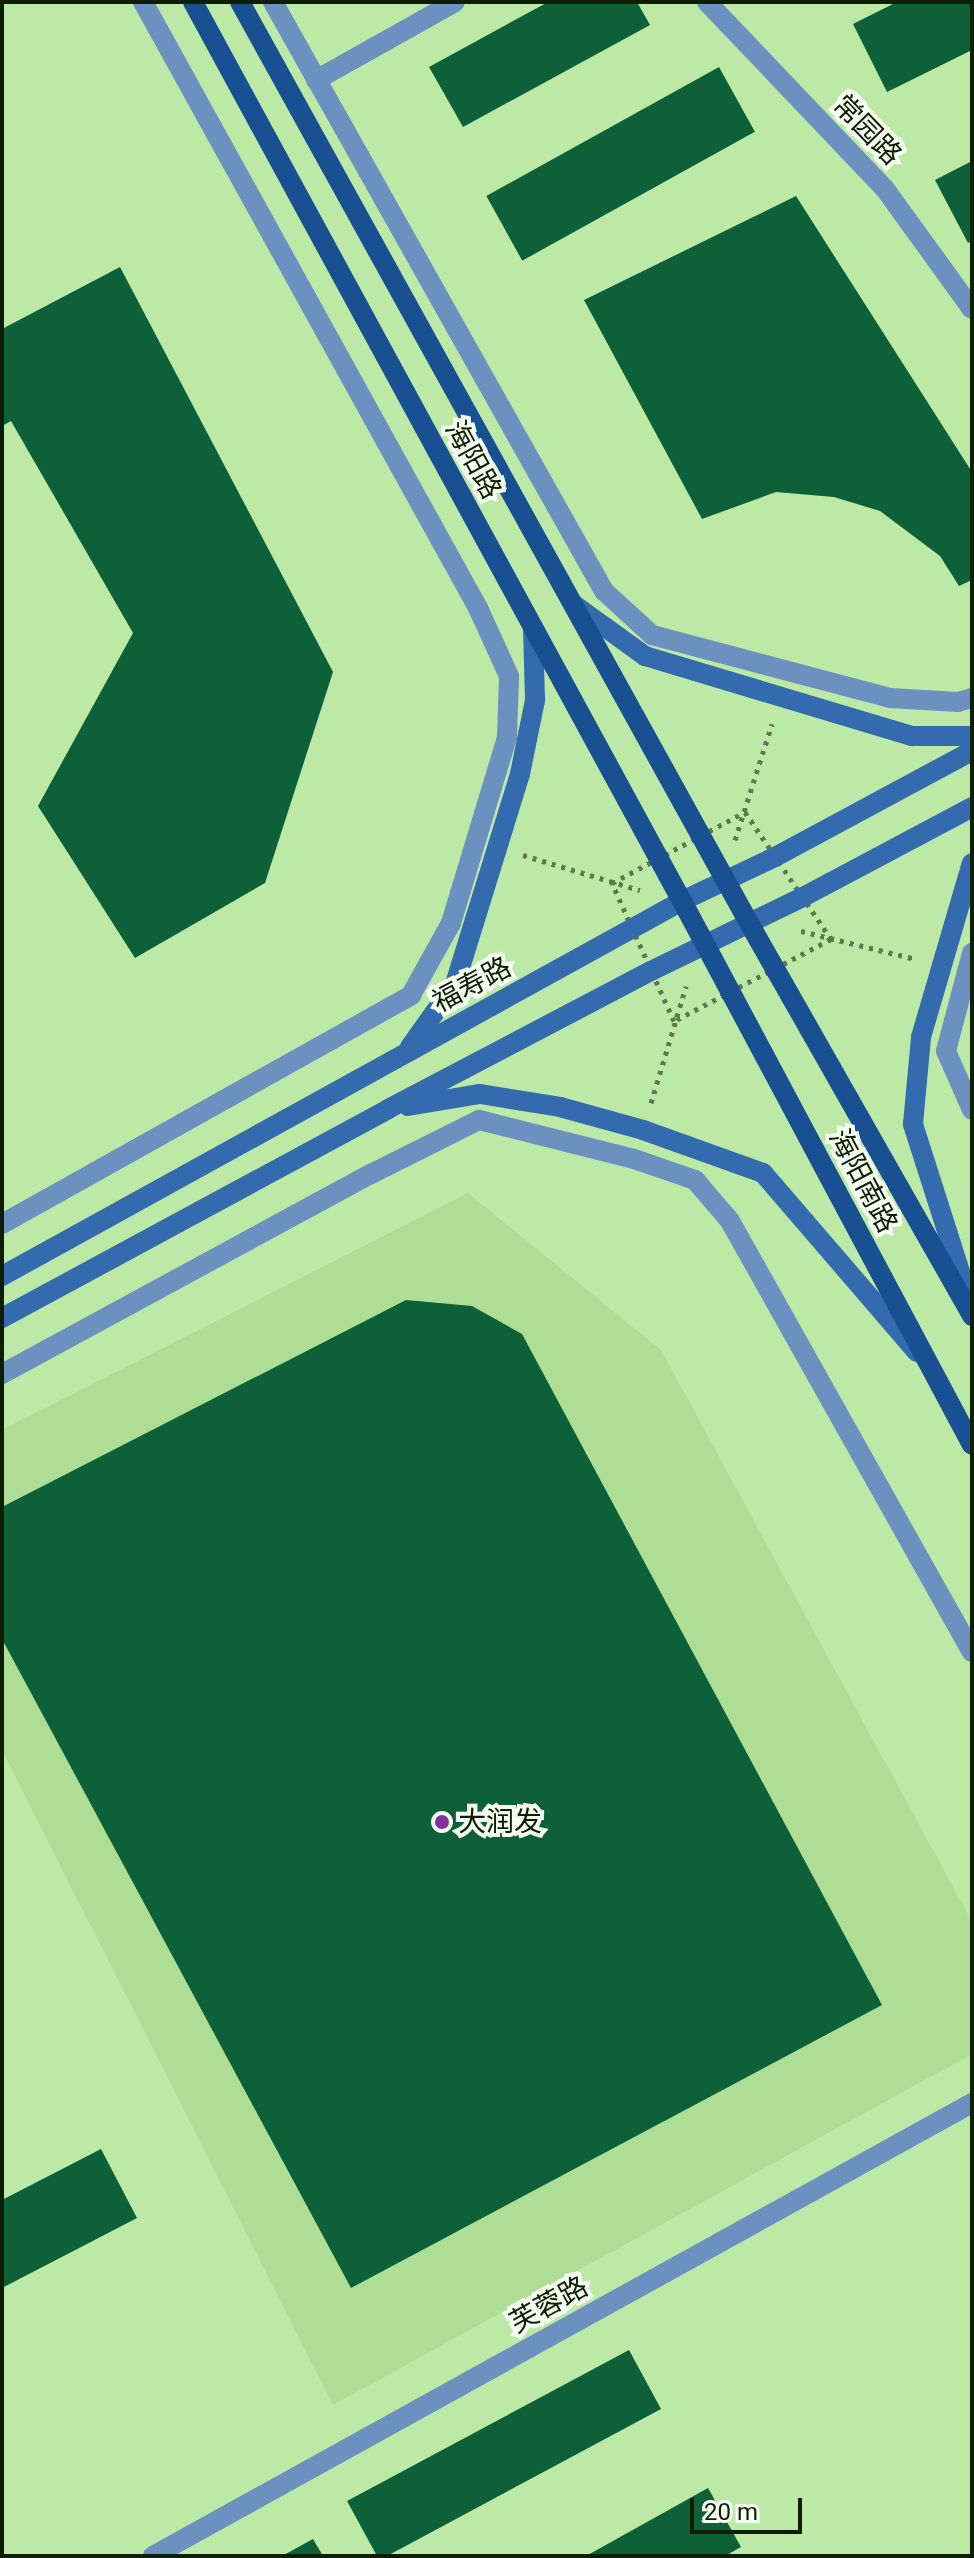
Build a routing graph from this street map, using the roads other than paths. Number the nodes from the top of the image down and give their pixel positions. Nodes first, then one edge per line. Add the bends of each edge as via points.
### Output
1 (143, 2) edge
2 (193, 2) edge
3 (240, 2) edge
4 (273, 2) edge
5 (455, 2) edge
6 (707, 2) edge
7 (316, 80) junction
8 (972, 309) edge
9 (573, 604) junction
10 (533, 629) junction
11 (972, 698) edge
12 (972, 736) edge
13 (972, 751) edge
14 (972, 807) edge
15 (972, 863) edge
16 (726, 882) junction
17 (682, 901) junction
18 (749, 923) junction
19 (705, 945) junction
20 (972, 953) edge
21 (406, 1053) junction
22 (388, 1109) junction
23 (972, 1110) edge
24 (2, 1224) edge
25 (2, 1276) edge
26 (972, 1313) edge
27 (2, 1318) edge
28 (930, 1366) junction
29 (2, 1374) edge
30 (972, 1445) edge
31 (972, 1652) edge
32 (972, 2103) edge
33 (153, 2556) edge

1 - 24 street via 478,608 509,676 507,737 451,923 411,995
2 - 10 main road, 海阳路
3 - 9 main road, 海阳路
4 - 7 street
5 - 7 street
6 - 8 street, 常园路 via 885,189
7 - 11 street via 604,591 652,635 890,698
9 - 12 main road via 645,656 912,736
9 - 16 main road, 海阳路
10 - 17 main road, 海阳路
10 - 21 main road via 535,700 520,774 455,984
13 - 16 main road, 福寿路
14 - 18 main road
15 - 26 main road via 921,1037 913,1124
16 - 17 main road, 福寿路
16 - 18 main road, 海阳路
17 - 19 main road, 海阳路
17 - 21 main road, 福寿路
18 - 19 main road
18 - 26 main road, 海阳南路
19 - 22 main road
19 - 28 main road, 海阳南路
20 - 23 street via 946,1051
21 - 25 main road, 福寿路
22 - 27 main road
22 - 28 main road via 480,1094 560,1107 763,1173
28 - 30 main road, 海阳南路
29 - 31 street via 479,1120 634,1159 695,1180 730,1221
32 - 33 street, 芙蓉路

